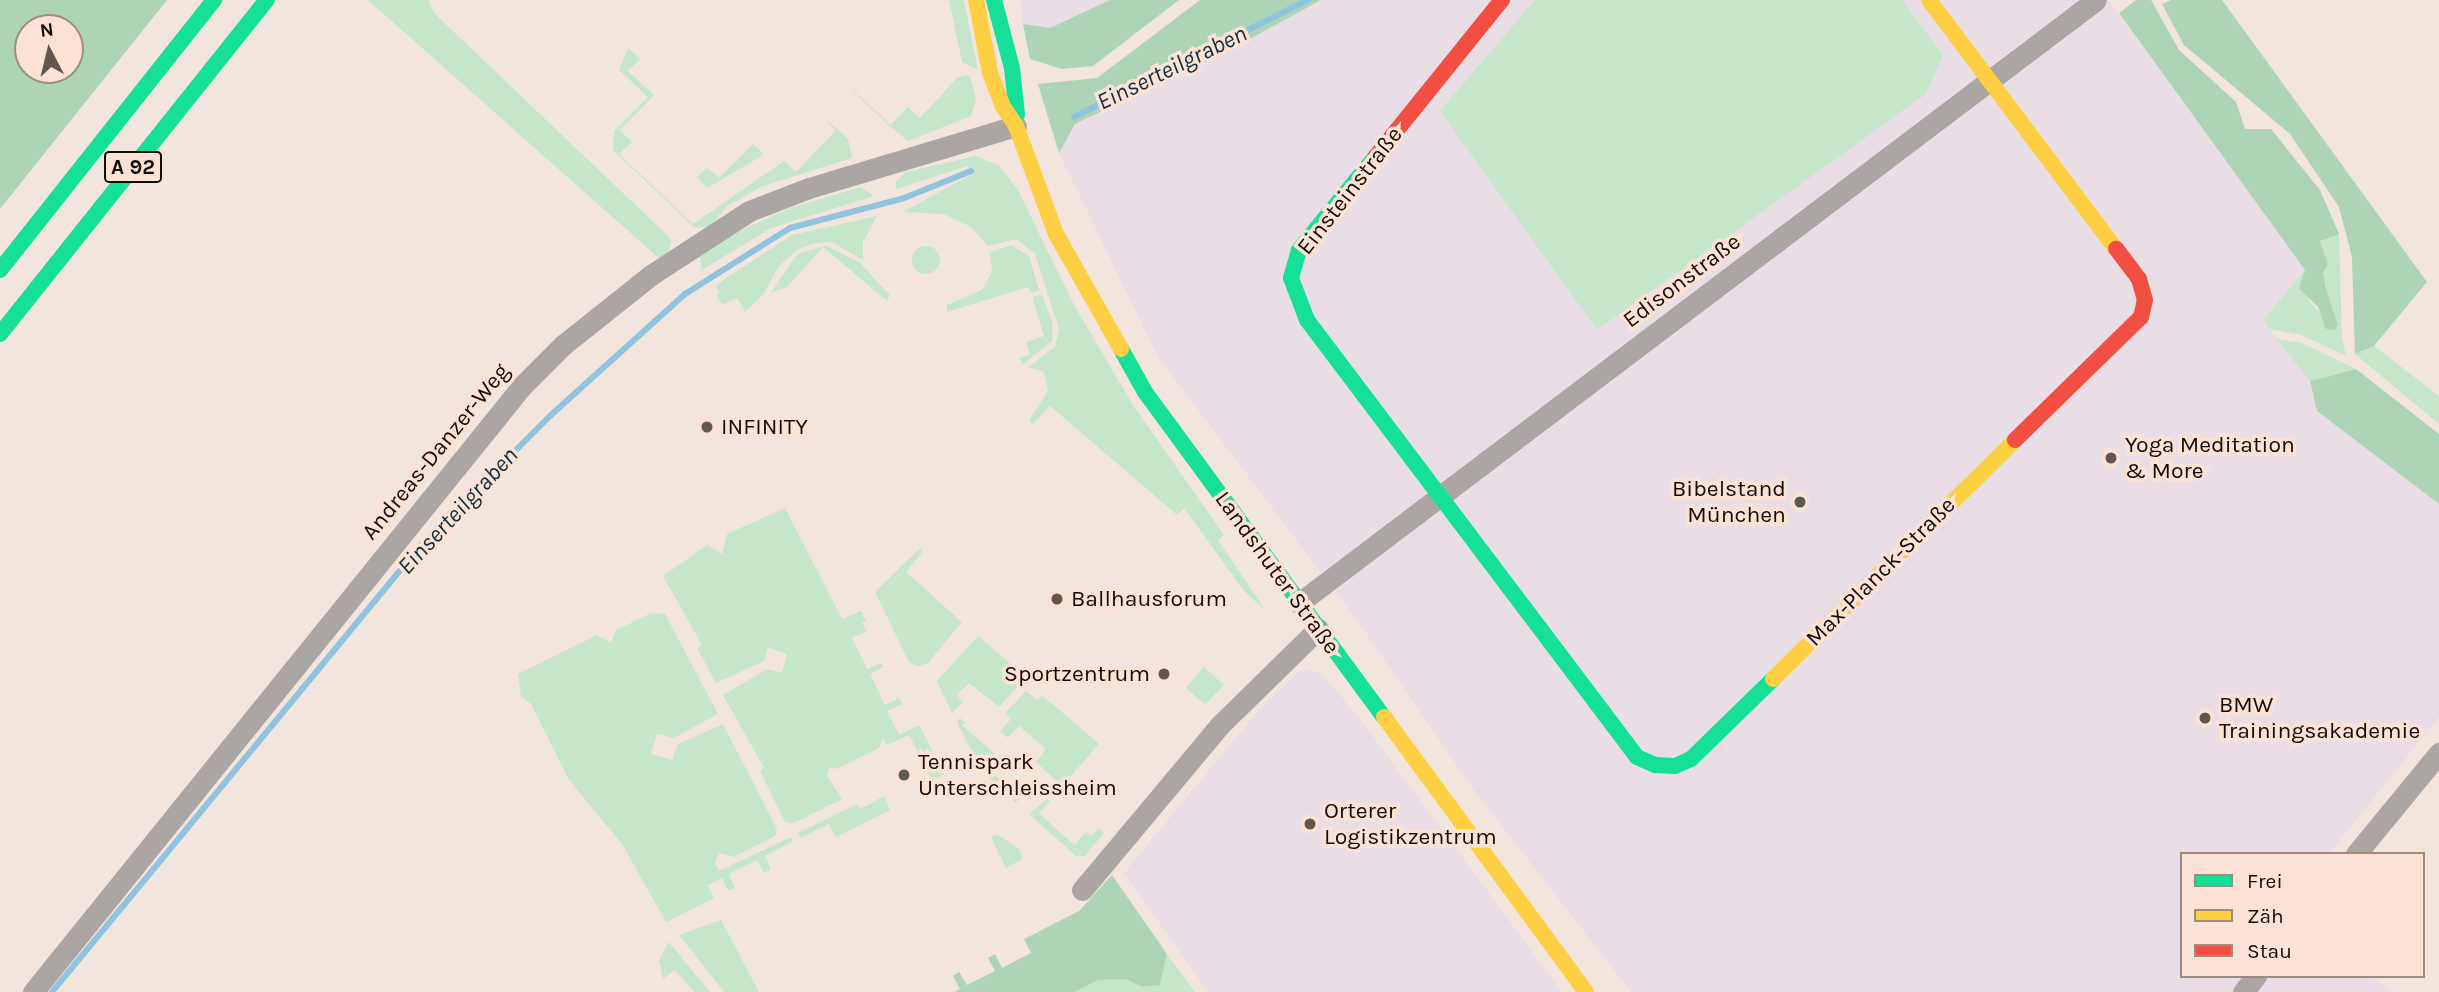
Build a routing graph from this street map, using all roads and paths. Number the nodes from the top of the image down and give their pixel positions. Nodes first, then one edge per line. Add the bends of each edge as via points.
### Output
1 (214, 0) edge
2 (267, 0) edge
3 (976, 0) edge
4 (995, 0) edge
5 (1502, 0) edge
6 (1928, 0) edge
7 (2096, 0) edge
8 (1989, 80) junction
9 (1016, 126) junction
10 (0, 270) edge
11 (0, 334) edge
12 (1439, 495) junction
13 (1299, 603) junction
14 (1318, 629) junction
15 (2439, 753) edge
16 (2431, 779) edge
17 (2358, 852) edge
18 (1082, 890) dead end
19 (2254, 978) edge
20 (33, 992) edge
21 (1586, 992) edge
22 (2243, 992) edge

1 - 10 main road, A 92
2 - 11 main road, A 92
3 - 9 main road, Landshuter Straße via 989,74
4 - 9 main road, Landshuter Straße via 1012,68
5 - 12 main road, Einsteinstraße via 1299,250 1291,278 1307,320
6 - 8 main road
7 - 8 street, Edisonstraße
8 - 12 street, Edisonstraße
8 - 12 main road, Max-Planck-Straße via 2138,279 2145,300 2141,317 1691,759 1675,766 1654,765 1637,757
9 - 13 main road, Landshuter Straße via 1056,234 1103,322 1181,444
9 - 20 street, Andreas-Danzer-Weg via 809,188 749,211 651,275 563,345 522,386
12 - 13 street, Edisonstraße
13 - 14 main road, Landshuter Straße
14 - 18 street via 1221,724
14 - 21 main road, Landshuter Straße
15 - 16 street
16 - 17 street
19 - 22 street

